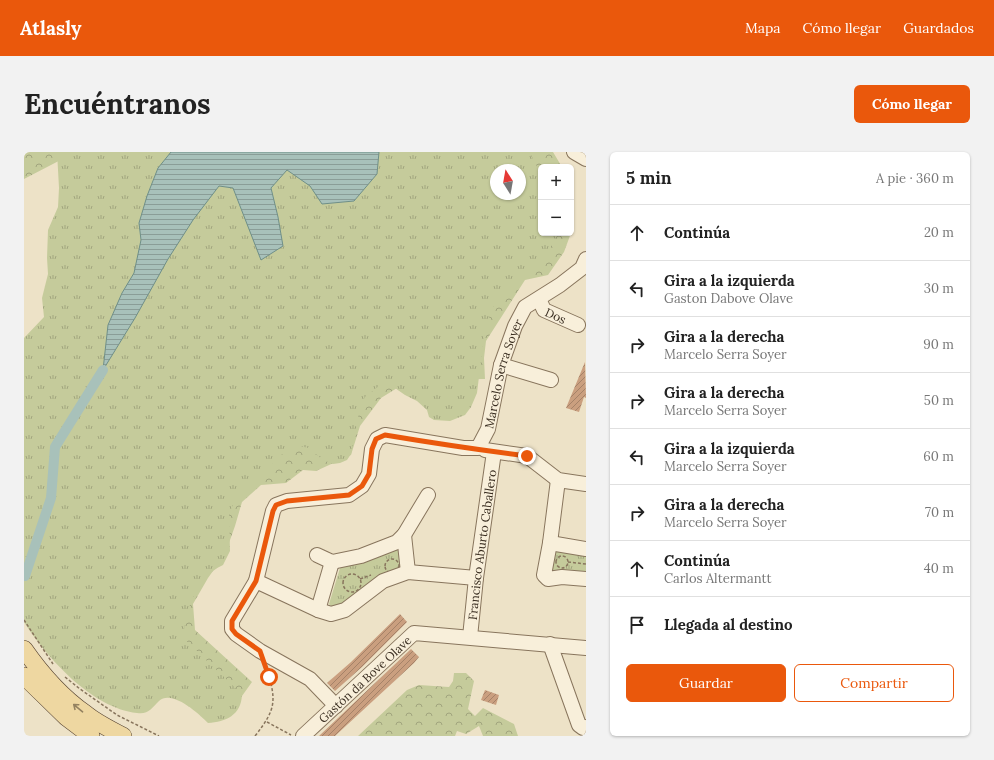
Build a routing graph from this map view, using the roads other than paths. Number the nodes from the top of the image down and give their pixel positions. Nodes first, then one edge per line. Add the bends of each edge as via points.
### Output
1 (574, 152) edge
2 (586, 158) edge
3 (586, 259) edge
4 (539, 299) junction
5 (578, 325) dead end
6 (501, 365) junction
7 (551, 380) dead end
8 (478, 448) junction
9 (494, 452) junction
10 (558, 480) junction
11 (586, 484) edge
12 (428, 495) dead end
13 (404, 535) junction
14 (550, 543) junction
15 (586, 549) edge
16 (317, 555) dead end
17 (332, 562) junction
18 (408, 572) junction
19 (476, 578) junction
20 (586, 579) edge
21 (256, 581) junction
22 (318, 610) junction
23 (470, 637) junction
24 (550, 644) junction
25 (586, 648) edge
26 (24, 649) edge
27 (24, 676) edge
28 (336, 706) junction
29 (583, 730) edge
30 (94, 732) edge
31 (123, 736) edge
32 (303, 736) edge

1 - 2 street
3 - 4 street, Marcelo Serra Soyer via 582,268
4 - 5 street, Dos via 544,310
4 - 6 street, Marcelo Serra Soyer via 525,307
6 - 7 street
6 - 8 street, Marcelo Serra Soyer via 488,429
8 - 9 street
8 - 21 street via 463,448 385,435 376,439 369,474 362,486 349,495 287,501 276,505
9 - 10 street via 527,456
9 - 19 street, Francisco Aburto Caballero
10 - 11 street
10 - 14 street
12 - 13 street
13 - 17 street via 397,542 383,548
13 - 18 street
14 - 15 street
14 - 20 street via 544,575 548,579
16 - 17 street
17 - 22 street
18 - 19 street
18 - 22 street via 383,581 345,610 331,614
19 - 23 street, Francisco Aburto Caballero
21 - 22 street
21 - 28 street via 232,621 232,629 260,651 310,680
23 - 24 street, Gastón da Bove Olave
23 - 28 street, Gastón da Bove Olave via 414,633
24 - 25 street, Gastón da Bove Olave
24 - 29 street
30 -> 26 main road via 84,713 66,698
27 - 30 main road via 66,717
28 - 32 street, Gastón da Bove Olave
30 - 31 main road

